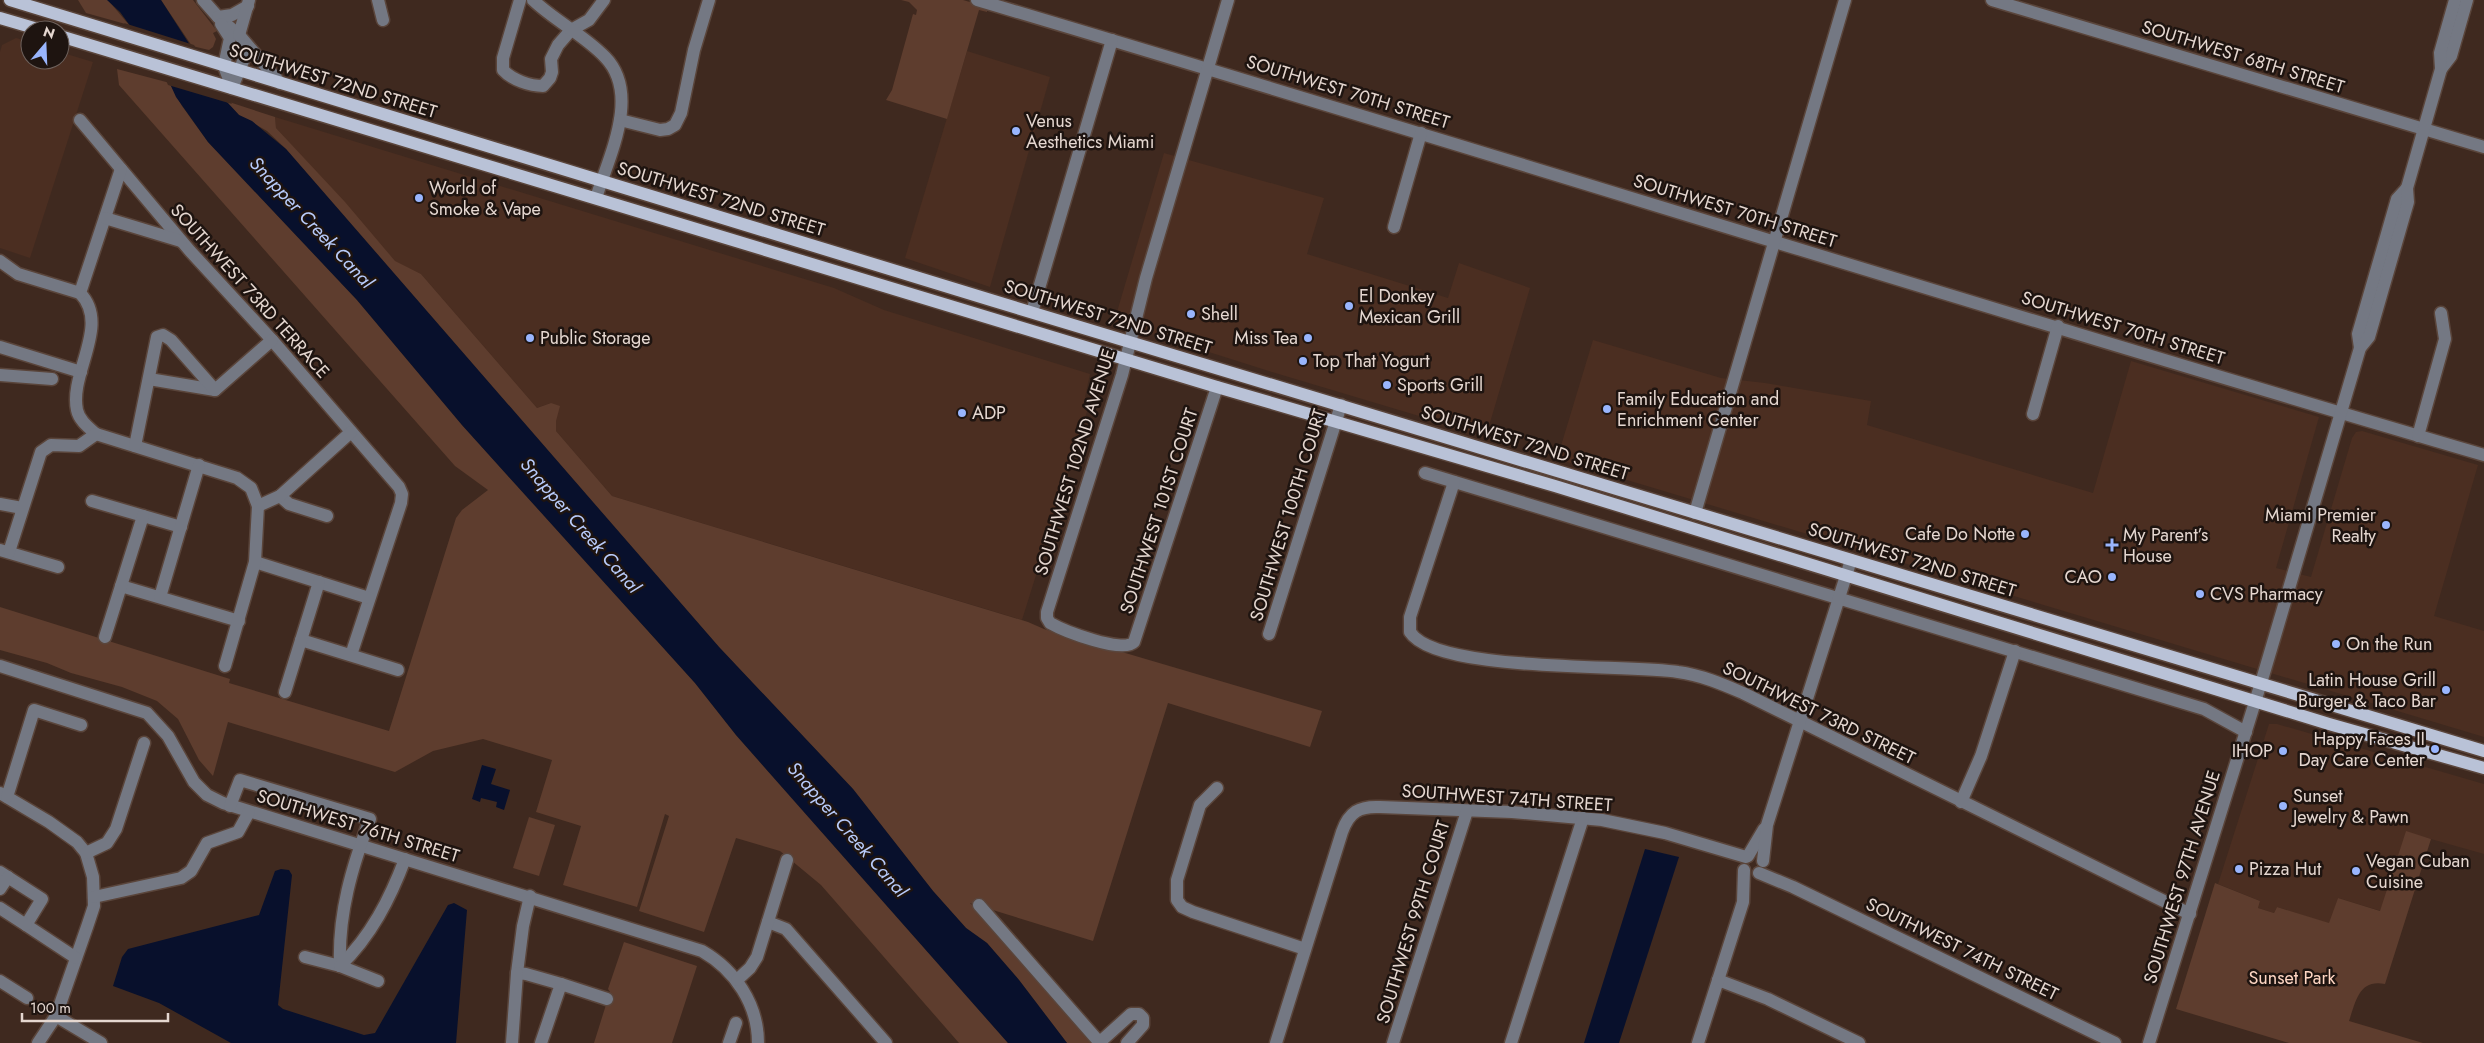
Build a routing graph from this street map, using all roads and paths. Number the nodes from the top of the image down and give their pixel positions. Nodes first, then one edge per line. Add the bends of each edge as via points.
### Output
1 (9, 0) edge
2 (203, 0) edge
3 (378, 0) edge
4 (520, 0) edge
5 (533, 0) edge
6 (604, 0) edge
7 (709, 0) edge
8 (977, 0) edge
9 (1228, 0) edge
10 (1845, 0) edge
11 (1992, 0) edge
12 (2455, 0) edge
13 (2467, 0) edge
14 (249, 3) edge
15 (218, 17) junction
16 (1, 20) edge
17 (383, 20) dead end
18 (20, 25) edge
19 (571, 30) junction
20 (70, 39) edge
21 (1112, 40) junction
22 (243, 41) junction
23 (218, 64) junction
24 (1208, 68) junction
25 (2441, 69) junction
26 (240, 71) junction
27 (280, 84) junction
28 (230, 87) junction
29 (345, 103) junction
30 (80, 120) dead end
31 (340, 120) junction
32 (620, 120) junction
33 (2424, 129) junction
34 (1421, 133) junction
35 (446, 134) junction
36 (2484, 147) edge
37 (440, 151) junction
38 (121, 170) junction
39 (601, 181) junction
40 (596, 198) junction
41 (718, 217) junction
42 (105, 218) junction
43 (1394, 227) dead end
44 (713, 233) junction
45 (181, 241) junction
46 (1774, 241) junction
47 (0, 262) edge
48 (891, 269) junction
49 (0, 273) edge
50 (18, 274) junction
51 (856, 277) junction
52 (80, 293) junction
53 (1032, 312) junction
54 (2440, 313) dead end
55 (2058, 326) junction
56 (272, 340) junction
57 (1130, 341) junction
58 (0, 347) edge
59 (30, 357) junction
60 (1126, 359) junction
61 (82, 372) junction
62 (0, 375) edge
63 (25, 377) junction
64 (52, 379) dead end
65 (149, 379) junction
66 (1217, 387) junction
67 (215, 390) junction
68 (1341, 406) junction
69 (2341, 412) junction
70 (2033, 414) dead end
71 (1335, 422) junction
72 (351, 432) junction
73 (96, 434) junction
74 (2418, 436) junction
75 (1468, 444) junction
76 (135, 446) junction
77 (2484, 455) edge
78 (1462, 460) junction
79 (200, 465) junction
80 (1559, 472) junction
81 (1425, 473) dead end
82 (1454, 482) junction
83 (1555, 486) junction
84 (280, 496) junction
85 (92, 501) dead end
86 (0, 504) edge
87 (258, 506) junction
88 (22, 508) junction
89 (1695, 513) junction
90 (143, 516) junction
91 (327, 516) dead end
92 (181, 527) junction
93 (1690, 529) junction
94 (4, 551) edge
95 (1851, 560) junction
96 (254, 562) junction
97 (58, 567) dead end
98 (1845, 577) junction
99 (318, 582) junction
100 (122, 586) junction
101 (160, 597) junction
102 (369, 598) junction
103 (1839, 598) junction
104 (2027, 613) junction
105 (238, 621) junction
106 (2022, 630) junction
107 (1269, 634) dead end
108 (105, 637) dead end
109 (301, 640) junction
110 (1132, 645) joint
111 (2015, 651) junction
112 (351, 655) junction
113 (0, 666) edge
114 (224, 666) dead end
115 (398, 670) dead end
116 (2261, 684) junction
117 (285, 692) dead end
118 (2255, 702) junction
119 (1799, 722) junction
120 (81, 725) dead end
121 (2246, 732) junction
122 (144, 743) dead end
123 (2484, 751) edge
124 (2484, 768) edge
125 (1217, 788) dead end
126 (4, 795) edge
127 (1961, 802) junction
128 (230, 806) junction
129 (1467, 811) junction
130 (249, 812) junction
131 (1583, 818) junction
132 (360, 846) junction
133 (86, 853) junction
134 (405, 859) junction
135 (787, 860) dead end
136 (1753, 865) junction
137 (4, 874) edge
138 (0, 889) edge
139 (530, 896) junction
140 (94, 898) junction
141 (978, 905) dead end
142 (0, 908) edge
143 (2190, 914) junction
144 (768, 922) junction
145 (26, 925) junction
146 (1305, 949) junction
147 (305, 957) dead end
148 (76, 958) junction
149 (340, 966) junction
150 (517, 973) junction
151 (737, 980) junction
152 (1718, 980) junction
153 (0, 981) edge
154 (378, 981) dead end
155 (561, 984) junction
156 (27, 998) dead end
157 (607, 999) dead end
158 (56, 1016) junction
159 (736, 1023) dead end
160 (38, 1043) edge
161 (101, 1043) edge
162 (512, 1043) edge
163 (541, 1043) edge
164 (729, 1043) edge
165 (758, 1043) edge
166 (886, 1043) edge
167 (1100, 1043) edge
168 (1127, 1043) edge
169 (1276, 1043) edge
170 (1393, 1043) edge
171 (1511, 1043) edge
172 (1698, 1043) edge
173 (1859, 1043) edge
174 (2115, 1043) edge
175 (2149, 1043) edge

1 - 16 main road
1 - 23 main road, SOUTHWEST 72ND STREET
2 - 15 street
3 - 17 street
4 - 19 street via 503,58 503,70 507,74 537,86 548,83 552,54
5 - 19 street
6 - 19 street via 589,20
7 - 32 street via 676,125 660,130
8 - 21 street, SOUTHWEST 70TH STREET
9 - 24 street, SOUTHWEST 102ND AVENUE
10 - 46 street
11 - 33 street, SOUTHWEST 68TH STREET
12 - 25 street, SOUTHWEST 97TH AVENUE via 2440,53
13 - 25 street, SOUTHWEST 97TH AVENUE via 2451,56
14 - 15 street via 232,15
14 - 22 street
15 - 22 street
15 - 23 street via 230,38
16 - 18 main road
19 - 32 street via 606,57 617,75 623,104
20 - 28 main road, SOUTHWEST 72ND STREET
21 - 24 street, SOUTHWEST 70TH STREET
21 - 53 street
22 - 26 street via 246,54
22 - 27 street
23 - 26 main road, SOUTHWEST 72ND STREET
23 - 28 street
24 - 34 street, SOUTHWEST 70TH STREET
24 - 57 street, SOUTHWEST 102ND AVENUE
25 - 33 street, SOUTHWEST 97TH AVENUE
26 - 27 main road, SOUTHWEST 72ND STREET
26 - 28 street
27 - 29 main road, SOUTHWEST 72ND STREET
28 - 31 main road, SOUTHWEST 72ND STREET
29 - 31 main road
29 - 35 main road, SOUTHWEST 72ND STREET
30 - 38 street, SOUTHWEST 73RD TERRACE
31 - 37 main road, SOUTHWEST 72ND STREET
32 - 39 street
33 - 36 street, SOUTHWEST 68TH STREET
33 - 69 street, SOUTHWEST 97TH AVENUE via 2407,188 2408,202 2369,337 2360,348
34 - 43 street
34 - 46 street, SOUTHWEST 70TH STREET
35 - 37 main road
35 - 39 main road, SOUTHWEST 72ND STREET
37 - 40 main road, SOUTHWEST 72ND STREET
38 - 42 street
38 - 45 street, SOUTHWEST 73RD TERRACE
39 - 40 street
39 - 41 main road, SOUTHWEST 72ND STREET
40 - 44 main road, SOUTHWEST 72ND STREET
41 - 44 main road
41 - 48 main road, SOUTHWEST 72ND STREET
42 - 45 street
42 - 52 street
44 - 51 main road, SOUTHWEST 72ND STREET
45 - 56 street, SOUTHWEST 73RD TERRACE
46 - 55 street, SOUTHWEST 70TH STREET
46 - 89 street
47 - 50 street
48 - 51 main road via 863,272
48 - 53 main road, SOUTHWEST 72ND STREET
49 - 50 street
50 - 52 street
51 - 60 main road, SOUTHWEST 72ND STREET
52 - 61 street via 86,299 91,314 90,337
53 - 57 main road, SOUTHWEST 72ND STREET
54 - 74 street via 2445,339
55 - 69 street, SOUTHWEST 70TH STREET
55 - 70 street
56 - 67 street
56 - 72 street, SOUTHWEST 73RD TERRACE
57 - 60 street, SOUTHWEST 102ND AVENUE
57 - 68 main road, SOUTHWEST 72ND STREET
58 - 59 street
59 - 61 street
59 - 63 street
60 - 66 main road, SOUTHWEST 72ND STREET
60 - 110 street, SOUTHWEST 102ND AVENUE via 1047,618 1050,623 1115,646
61 - 73 street via 77,411
62 - 63 street
63 - 64 street
65 - 67 street
65 - 67 street via 156,339 163,335
65 - 76 street
66 - 71 main road, SOUTHWEST 72ND STREET
66 - 110 street, SOUTHWEST 101ST COURT via 1140,631
68 - 71 street, SOUTHWEST 100TH COURT
68 - 75 main road, SOUTHWEST 72ND STREET
69 - 74 street, SOUTHWEST 70TH STREET
69 - 116 street, SOUTHWEST 97TH AVENUE
71 - 78 main road, SOUTHWEST 72ND STREET
71 - 107 street, SOUTHWEST 100TH COURT
72 - 84 street
72 - 102 street, SOUTHWEST 73RD TERRACE via 397,483 402,494
73 - 76 street
73 - 88 street via 79,446 55,445 43,449
74 - 77 street, SOUTHWEST 70TH STREET
75 - 78 main road
75 - 80 main road, SOUTHWEST 72ND STREET
76 - 79 street
78 - 83 main road, SOUTHWEST 72ND STREET
79 - 87 street via 243,480 254,492
79 - 92 street
80 - 83 main road
80 - 89 main road, SOUTHWEST 72ND STREET
81 - 82 street
82 - 103 street
82 - 119 street, SOUTHWEST 73RD STREET via 1412,610 1410,632 1416,640 1428,647 1493,660 1648,669 1699,676
83 - 93 main road, SOUTHWEST 72ND STREET
84 - 87 street
84 - 91 street via 289,504
85 - 90 street
86 - 88 street
87 - 96 street
88 - 94 street
89 - 93 main road
89 - 95 main road, SOUTHWEST 72ND STREET
90 - 92 street
90 - 100 street
92 - 101 street
93 - 98 main road, SOUTHWEST 72ND STREET
94 - 97 street
95 - 98 street
95 - 104 main road, SOUTHWEST 72ND STREET
96 - 99 street
96 - 105 street
98 - 103 street
98 - 106 main road, SOUTHWEST 72ND STREET
99 - 102 street
99 - 109 street
100 - 101 street
100 - 108 street
101 - 105 street
102 - 112 street
103 - 111 street
103 - 119 street
104 - 106 main road
104 - 116 main road, SOUTHWEST 72ND STREET
105 - 114 street
106 - 118 main road, SOUTHWEST 72ND STREET
109 - 112 street
109 - 117 street
111 - 121 street via 2204,709
111 - 127 street via 1981,756
112 - 115 street
113 - 128 street, SOUTHWEST 76TH STREET via 147,713 168,736 198,788
116 - 118 street, SOUTHWEST 97TH AVENUE
116 - 123 main road, SOUTHWEST 72ND STREET
118 - 121 street, SOUTHWEST 97TH AVENUE
118 - 124 main road, SOUTHWEST 72ND STREET
119 - 127 street, SOUTHWEST 73RD STREET
119 - 136 street
120 - 126 street via 34,710
121 - 143 street, SOUTHWEST 97TH AVENUE
122 - 133 street via 112,838 100,848
125 - 146 street via 1200,805 1177,880 1179,904
126 - 133 street via 66,834
127 - 143 street, SOUTHWEST 73RD STREET
128 - 130 street, SOUTHWEST 76TH STREET
128 - 132 street via 240,780 370,819
129 - 131 street, SOUTHWEST 74TH STREET
129 - 146 street, SOUTHWEST 74TH STREET via 1376,807 1354,811 1342,832
129 - 170 street, SOUTHWEST 99TH COURT
130 - 132 street, SOUTHWEST 76TH STREET
130 - 140 street via 238,832 207,843 191,871 181,878
131 - 136 street, SOUTHWEST 74TH STREET via 1654,830
131 - 171 street
132 - 134 street, SOUTHWEST 76TH STREET
132 - 149 street via 346,892 339,940
133 - 140 street via 93,877
134 - 139 street, SOUTHWEST 76TH STREET
134 - 149 street via 388,898 360,947
135 - 144 street
136 - 152 street
136 - 174 street, SOUTHWEST 74TH STREET
137 - 138 street
137 - 145 street via 42,899
139 - 150 street
139 - 151 street, SOUTHWEST 76TH STREET via 691,946 717,960
140 - 148 street
141 - 167 street
142 - 145 street
143 - 175 street, SOUTHWEST 97TH AVENUE
144 - 151 street via 754,962
144 - 166 street via 786,929
145 - 148 street
146 - 169 street
147 - 149 street
148 - 158 street
149 - 154 street
150 - 155 street
150 - 162 street
151 - 165 street, SOUTHWEST 76TH STREET via 751,1006
152 - 172 street
152 - 173 street via 1768,999
153 - 156 street
155 - 157 street
155 - 163 street
158 - 160 street
158 - 161 street
159 - 164 street
167 - 168 street via 1131,1014 1139,1014 1144,1020 1142,1027

